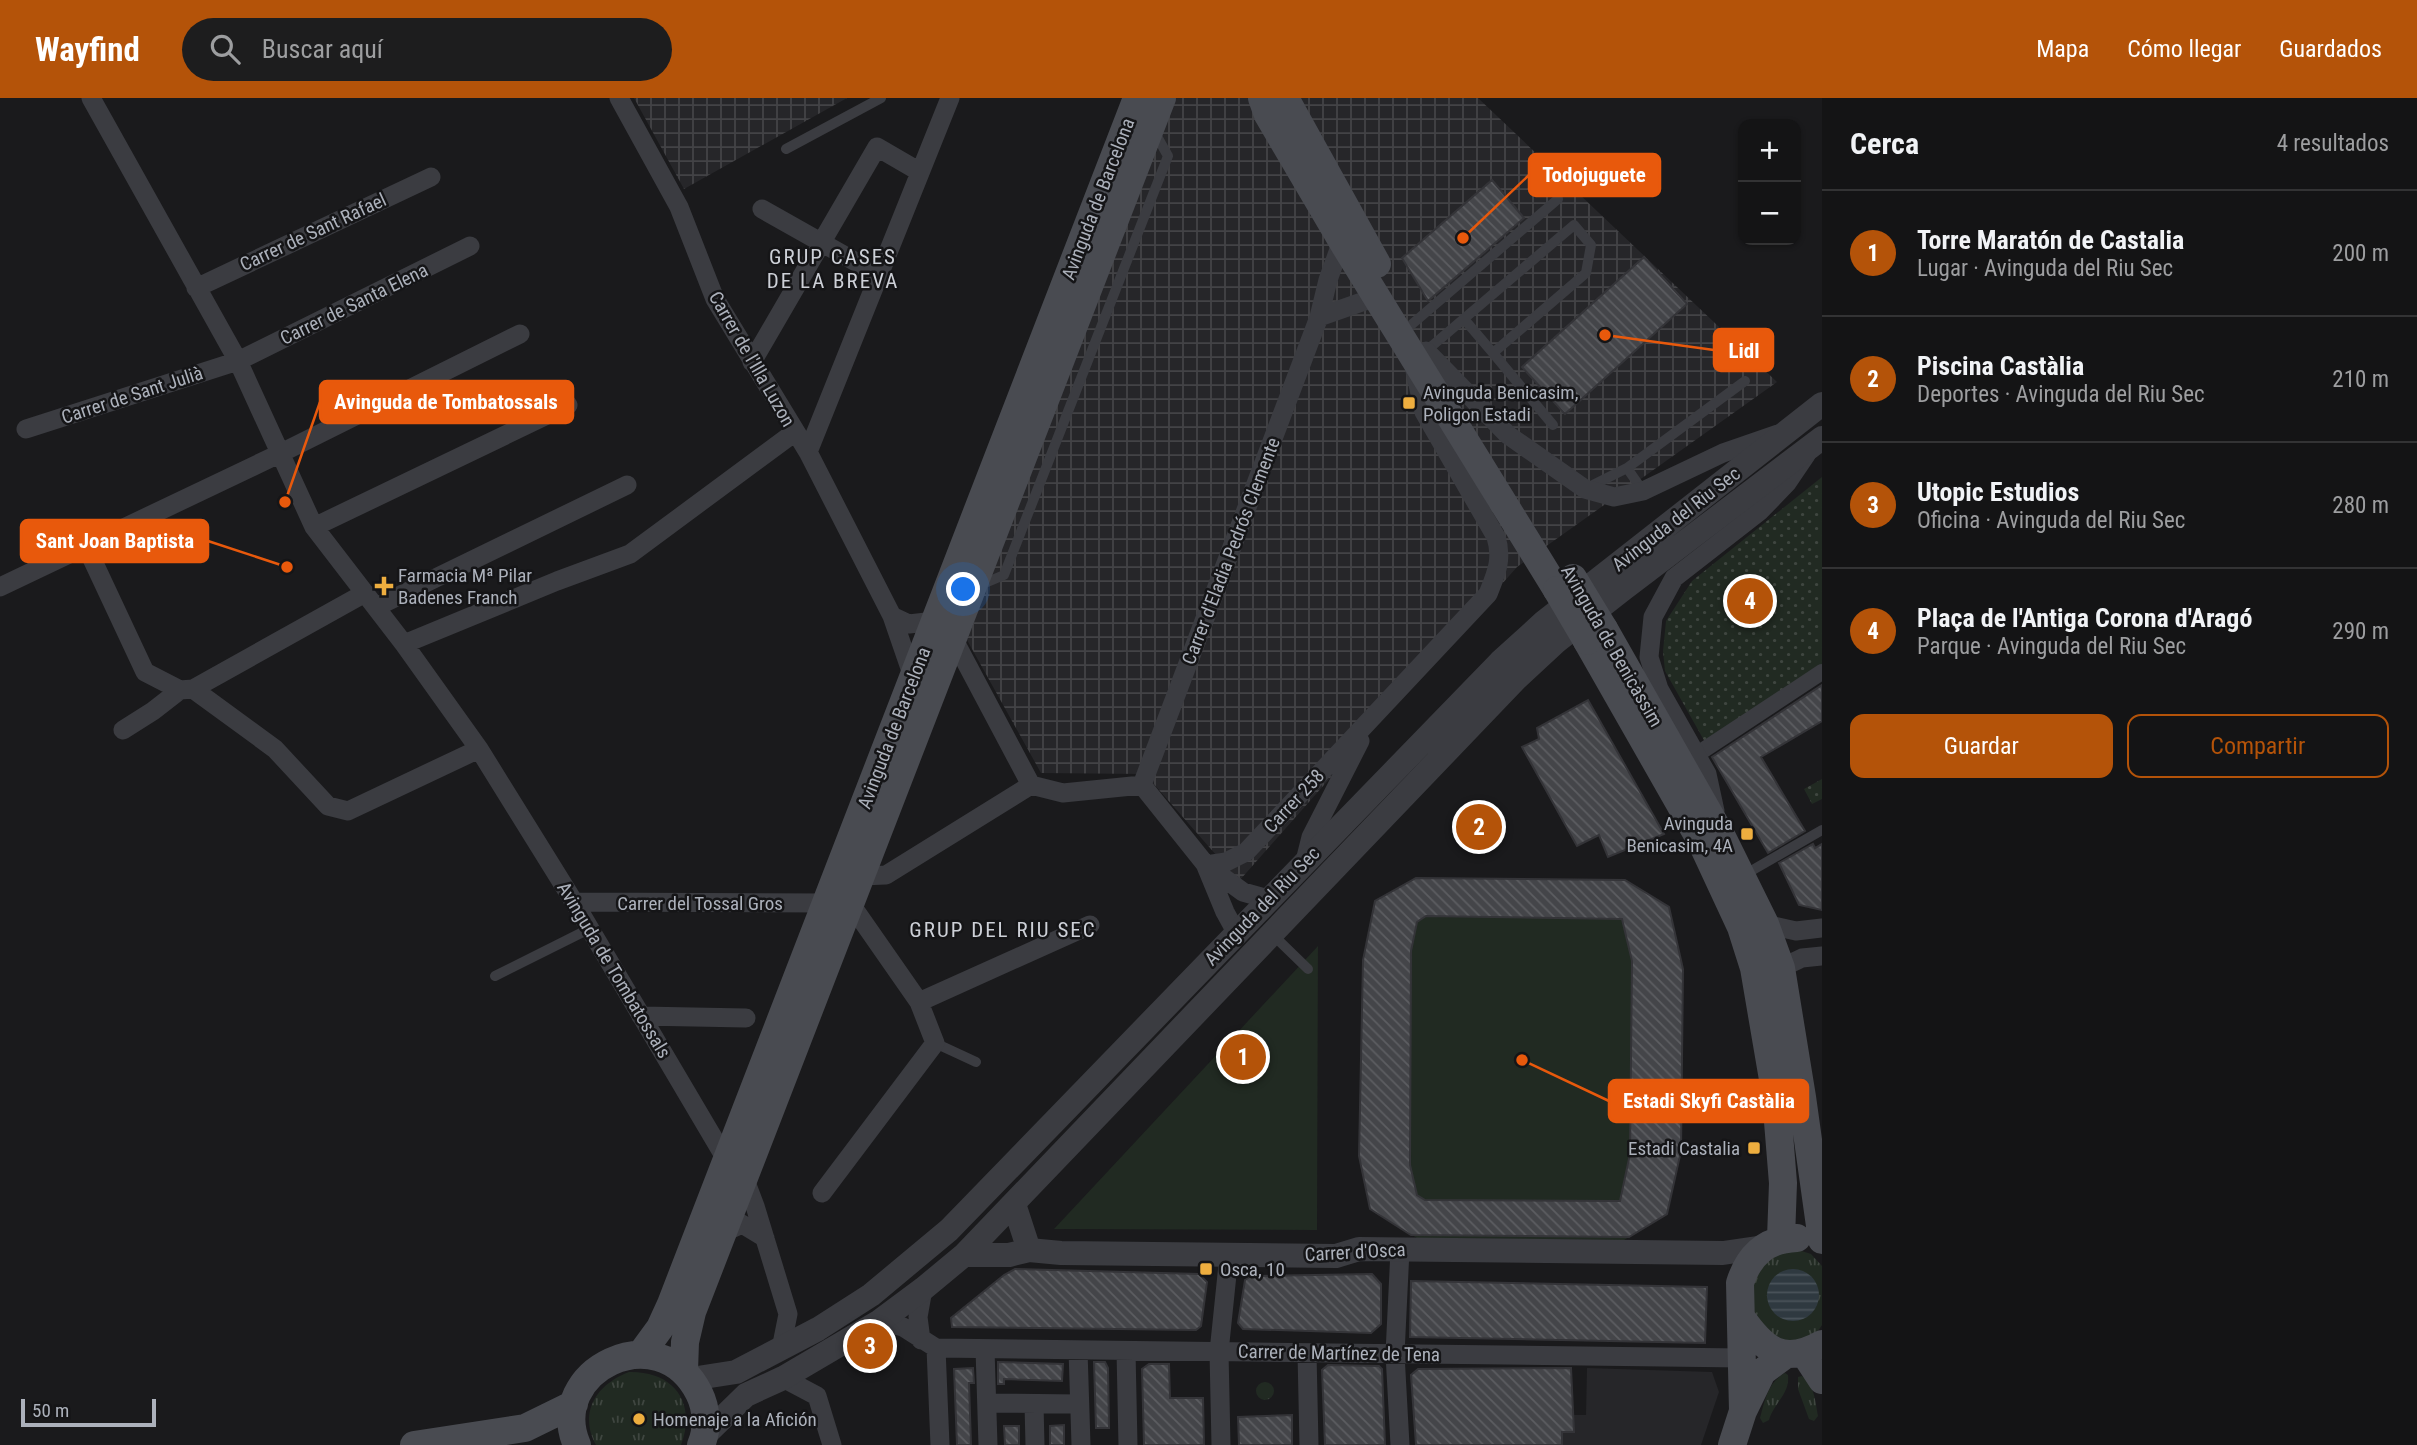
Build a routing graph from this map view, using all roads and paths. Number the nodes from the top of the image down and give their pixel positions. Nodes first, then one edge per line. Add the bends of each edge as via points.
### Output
1 (91, 98) edge
2 (619, 98) edge
3 (881, 98) edge
4 (950, 98) edge
5 (1265, 102) edge
6 (1155, 105) edge
7 (786, 149) dead end
8 (920, 172) junction
9 (430, 177) dead end
10 (1558, 199) dead end
11 (762, 209) dead end
12 (1342, 241) junction
13 (821, 243) junction
14 (470, 246) dead end
15 (879, 275) junction
16 (196, 288) junction
17 (1376, 297) junction
18 (1320, 317) junction
19 (1464, 319) junction
20 (1411, 325) junction
21 (520, 334) dead end
22 (1419, 353) junction
23 (1493, 353) junction
24 (238, 361) junction
25 (752, 362) junction
26 (1745, 380) dead end
27 (1822, 404) edge
28 (568, 405) dead end
29 (1553, 425) dead end
30 (26, 429) dead end
31 (1792, 429) junction
32 (795, 432) junction
33 (1819, 440) edge
34 (808, 452) junction
35 (281, 453) junction
36 (1627, 468) junction
37 (627, 485) dead end
38 (1585, 489) junction
39 (1643, 491) junction
40 (314, 527) junction
41 (86, 546) junction
42 (1499, 566) joint
43 (0, 587) edge
44 (370, 600) junction
45 (892, 617) junction
46 (944, 629) junction
47 (1595, 635) junction
48 (404, 644) junction
49 (1822, 672) edge
50 (914, 677) junction
51 (186, 690) junction
52 (1371, 718) junction
53 (123, 730) dead end
54 (479, 749) junction
55 (1696, 755) junction
56 (1031, 785) junction
57 (1142, 785) junction
58 (1822, 830) edge
59 (1720, 833) junction
60 (1305, 861) junction
61 (1206, 865) junction
62 (861, 876) junction
63 (1741, 876) junction
64 (1268, 900) junction
65 (574, 902) junction
66 (838, 903) junction
67 (1765, 924) junction
68 (1090, 925) dead end
69 (1819, 928) edge
70 (589, 929) junction
71 (1236, 932) junction
72 (1272, 934) junction
73 (1822, 954) edge
74 (1781, 968) junction
75 (1308, 969) dead end
76 (495, 976) dead end
77 (919, 1002) junction
78 (641, 1016) junction
79 (746, 1017) dead end
80 (935, 1043) junction
81 (976, 1062) dead end
82 (1812, 1095) edge
83 (735, 1169) junction
84 (822, 1193) dead end
85 (1014, 1203) junction
86 (755, 1206) junction
87 (732, 1229) junction
88 (765, 1238) junction
89 (1772, 1243) junction
90 (1822, 1243) edge
91 (1029, 1250) junction
92 (1400, 1250) junction
93 (1723, 1253) junction
94 (964, 1255) junction
95 (1229, 1255) junction
96 (1740, 1283) junction
97 (923, 1289) junction
98 (788, 1314) junction
99 (1741, 1317) junction
100 (880, 1321) junction
101 (818, 1329) junction
102 (928, 1344) junction
103 (781, 1349) junction
104 (985, 1349) junction
105 (1078, 1350) junction
106 (1126, 1351) junction
107 (1804, 1351) edge
108 (1219, 1352) junction
109 (1307, 1353) junction
110 (641, 1354) junction
111 (1395, 1354) junction
112 (1742, 1358) junction
113 (688, 1375) junction
114 (782, 1378) junction
115 (1822, 1380) edge
116 (987, 1403) junction
117 (573, 1404) junction
118 (1034, 1404) junction
119 (1079, 1404) junction
120 (1743, 1411) junction
121 (703, 1440) edge
122 (414, 1445) edge
123 (577, 1445) edge
124 (832, 1445) edge
125 (940, 1445) edge
126 (988, 1445) edge
127 (1035, 1445) edge
128 (1080, 1445) edge
129 (1128, 1445) edge
130 (1221, 1445) edge
131 (1309, 1445) edge
132 (1400, 1445) edge
133 (1732, 1445) edge

1 - 16 street, Avinguda de Tombatossals
2 - 25 street, Carrer de l'Illa Luzon via 678,207 715,299
3 - 7 lane
4 - 8 street
5 - 12 main road, Avinguda de Benicàssim
5 - 20 main road, Avinguda de Benicàssim
6 - 46 main road, Avinguda de Barcelona
6 - 46 main road, Avinguda de Barcelona via 971,589
8 - 13 street via 877,147
8 - 15 street
9 - 16 street, Carrer de Sant Rafael
10 - 20 lane
11 - 13 street
12 - 17 main road, Avinguda de Benicàssim
12 - 18 street, Carrer d'Eladia Pedrós Clemente
13 - 15 street
13 - 25 street
14 - 24 street, Carrer de Santa Elena
15 - 34 street
16 - 24 street, Avinguda de Tombatossals
17 - 18 street
17 - 22 main road, Avinguda de Benicàssim
18 - 57 street, Carrer d'Eladia Pedrós Clemente
19 - 22 lane
19 - 23 lane
19 - 23 lane via 1574,225 1591,246 1586,273
20 - 22 main road, Avinguda de Benicàssim
21 - 35 street
22 - 38 street via 1508,435
22 - 42 street, Avinguda de Benicàssim via 1424,412 1496,537
22 - 47 main road, Avinguda de Benicàssim, bridge
23 - 29 lane
24 - 30 street, Carrer de Sant Julià
24 - 35 street, Avinguda de Tombatossals
25 - 32 street, Carrer de l'Illa Luzon
26 - 36 lane
27 - 31 street, Avinguda del Riu Sec
28 - 40 street
31 - 39 street via 1723,453
31 - 60 street, Avinguda del Riu Sec via 1544,622
32 - 34 street, Carrer de l'Illa Luzon
32 - 48 street via 630,554
33 - 55 street via 1760,511 1674,578 1653,617 1649,657 1659,689
33 - 72 street, Avinguda del Riu Sec via 1557,641 1516,678
34 - 45 street, Carrer de l'Illa Luzon
35 - 40 street, Avinguda de Tombatossals
35 - 41 street
36 - 38 lane
36 - 39 lane
37 - 44 street
38 - 39 street via 1614,497
40 - 44 street, Avinguda de Tombatossals
41 - 43 street
41 - 51 street via 145,672
42 - 52 street, Carrer 258 via 1488,594
44 - 48 street, Avinguda de Tombatossals
44 - 51 street
45 - 46 street
45 - 50 street, Carrer de l'Illa Luzon
46 - 50 main road, Avinguda de Barcelona
46 - 56 street
46 - 62 main road, Avinguda de Barcelona
47 - 59 main road, Avinguda de Benicàssim
47 - 89 main road, Avinguda de Benicàssim via 1701,841 1741,926 1754,968 1776,1097 1783,1183
48 - 54 street, Avinguda de Tombatossals
49 - 55 street
50 - 66 main road, Avinguda de Barcelona
51 - 53 street
51 - 54 street via 275,749 328,806 348,811
52 - 60 street, Carrer 258 via 1311,837
52 - 61 street, Carrer 258 via 1246,852
54 - 65 street, Avinguda de Tombatossals
55 - 59 street via 1707,774
56 - 57 street via 1063,793
56 - 62 street via 886,875
57 - 61 street
58 - 63 lane
59 - 63 main road, Avinguda de Benicàssim
60 - 64 street, Avinguda del Riu Sec
61 - 64 street via 1243,892
61 - 71 street
62 - 66 main road, Avinguda de Barcelona
63 - 67 main road, Avinguda de Benicàssim
64 - 71 street, Avinguda del Riu Sec
65 - 66 street, Carrer del Tossal Gros
65 - 70 street, Avinguda de Tombatossals
66 - 77 street
66 - 83 main road, Avinguda de Barcelona
67 - 69 street via 1796,931
67 - 74 main road, Avinguda de Benicàssim
68 - 77 street
69 - 73 street
70 - 76 lane
70 - 78 street, Avinguda de Tombatossals
71 - 101 street, Avinguda del Riu Sec via 949,1230 871,1294
72 - 75 lane
72 - 85 street, Avinguda del Riu Sec
73 - 74 street
74 - 82 main road, Avinguda de Benicàssim
77 - 80 street
78 - 79 street
78 - 83 street, Avinguda de Tombatossals
80 - 81 lane
80 - 84 street
82 - 90 main road, Avinguda de Benicàssim
83 - 86 street, Avinguda de Tombatossals
83 - 87 main road, Avinguda de Barcelona
83 - 110 main road, Avinguda de Barcelona via 660,1328
85 - 91 street
85 - 94 street, Avinguda del Riu Sec
86 - 87 street, Avinguda de Barcelona
86 - 88 street, Avinguda de Tombatossals
87 - 88 street
87 - 113 main road, Avinguda de Barcelona via 692,1312 685,1342
88 - 98 street, Avinguda de Tombatossals
89 - 90 main road via 1802,1238
89 - 93 street, Carrer d'Osca
89 - 96 main road via 1746,1264
91 - 94 street, Carrer d'Osca
91 - 95 street, Carrer d'Osca
92 - 93 street, Carrer d'Osca
92 - 95 street, Carrer d'Osca via 1359,1249 1336,1256
92 - 111 street
93 - 96 street
94 - 97 street, Avinguda del Riu Sec
95 - 108 street
96 - 99 main road
97 - 100 street, Avinguda del Riu Sec
97 - 102 street via 918,1317
98 - 101 street
98 - 103 street
99 - 107 main road via 1758,1340
99 - 112 main road
100 - 102 street via 903,1327
100 - 114 street, Avinguda del Riu Sec
101 - 103 street, Avinguda del Riu Sec
102 - 104 street, Carrer de Martínez de Tena
102 - 125 street
103 - 113 street, Avinguda del Riu Sec via 736,1372
104 - 105 street, Carrer de Martínez de Tena
104 - 116 street
105 - 106 street, Carrer de Martínez de Tena
105 - 119 street
106 - 108 street, Carrer de Martínez de Tena
106 - 129 street
107 - 115 main road
107 - 120 main road via 1762,1372
108 - 109 street, Carrer de Martínez de Tena
108 - 130 street
109 - 111 street, Carrer de Martínez de Tena
109 - 131 street
110 - 113 main road via 664,1359
110 - 117 main road via 611,1360 587,1378
111 - 112 street, Carrer de Martínez de Tena
111 - 132 street
112 - 120 main road
113 - 121 main road via 705,1405
114 - 121 street, Avinguda del Riu Sec via 746,1395
114 - 124 street via 817,1396
116 - 118 street
116 - 126 street
117 - 122 main road via 525,1428
117 - 123 main road via 572,1434
118 - 119 street
118 - 127 street
119 - 128 street
120 - 133 main road

